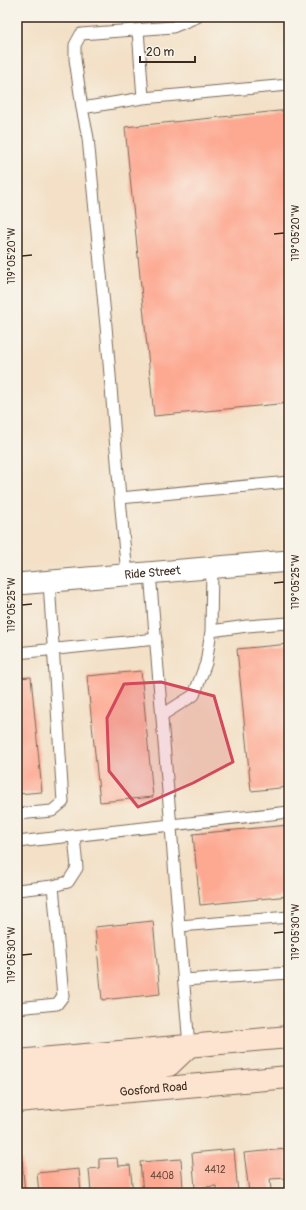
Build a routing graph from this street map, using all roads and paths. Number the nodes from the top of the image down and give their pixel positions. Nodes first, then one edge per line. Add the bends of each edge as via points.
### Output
1 (197, 17) edge
2 (138, 30) junction
3 (289, 85) edge
4 (143, 98) junction
5 (82, 108) junction
6 (289, 482) edge
7 (120, 498) junction
8 (289, 561) edge
9 (212, 567) junction
10 (150, 573) junction
11 (127, 574) junction
12 (49, 582) junction
13 (17, 584) edge
14 (289, 623) edge
15 (210, 631) junction
16 (156, 639) junction
17 (53, 649) junction
18 (17, 654) edge
19 (162, 715) junction
20 (289, 812) edge
21 (17, 814) edge
22 (171, 826) junction
23 (74, 836) junction
24 (17, 842) edge
25 (53, 886) junction
26 (17, 890) edge
27 (289, 917) edge
28 (180, 926) junction
29 (289, 973) edge
30 (184, 980) junction
31 (17, 1008) edge
32 (289, 1037) edge
33 (189, 1046) junction
34 (17, 1061) edge
35 (289, 1077) edge
36 (17, 1082) edge
37 (17, 1101) edge

1 - 2 lane via 173,27
2 - 4 lane
2 - 5 lane via 82,34 75,45
3 - 4 lane
4 - 5 lane
5 - 7 lane via 88,138
6 - 7 lane
7 - 11 lane
8 - 9 street, Ride Street
9 - 10 street, Ride Street
9 - 15 lane
10 - 11 street, Ride Street
10 - 16 lane
11 - 12 street, Ride Street
12 - 13 street, Ride Street
12 - 17 lane
14 - 15 lane
15 - 19 lane via 206,663 194,695
16 - 17 lane
16 - 19 lane
17 - 18 lane
17 - 21 lane via 63,802 52,811
19 - 22 lane
20 - 22 lane
22 - 23 lane
22 - 28 lane
23 - 24 lane
23 - 25 lane via 77,868 68,882
25 - 26 lane
25 - 31 lane via 63,996 57,1004
27 - 28 lane
28 - 30 lane
29 - 30 lane
30 - 33 lane
32 - 33 main road
33 - 34 main road
33 - 36 main road via 169,1065 141,1071
35 - 37 main road, Gosford Road

